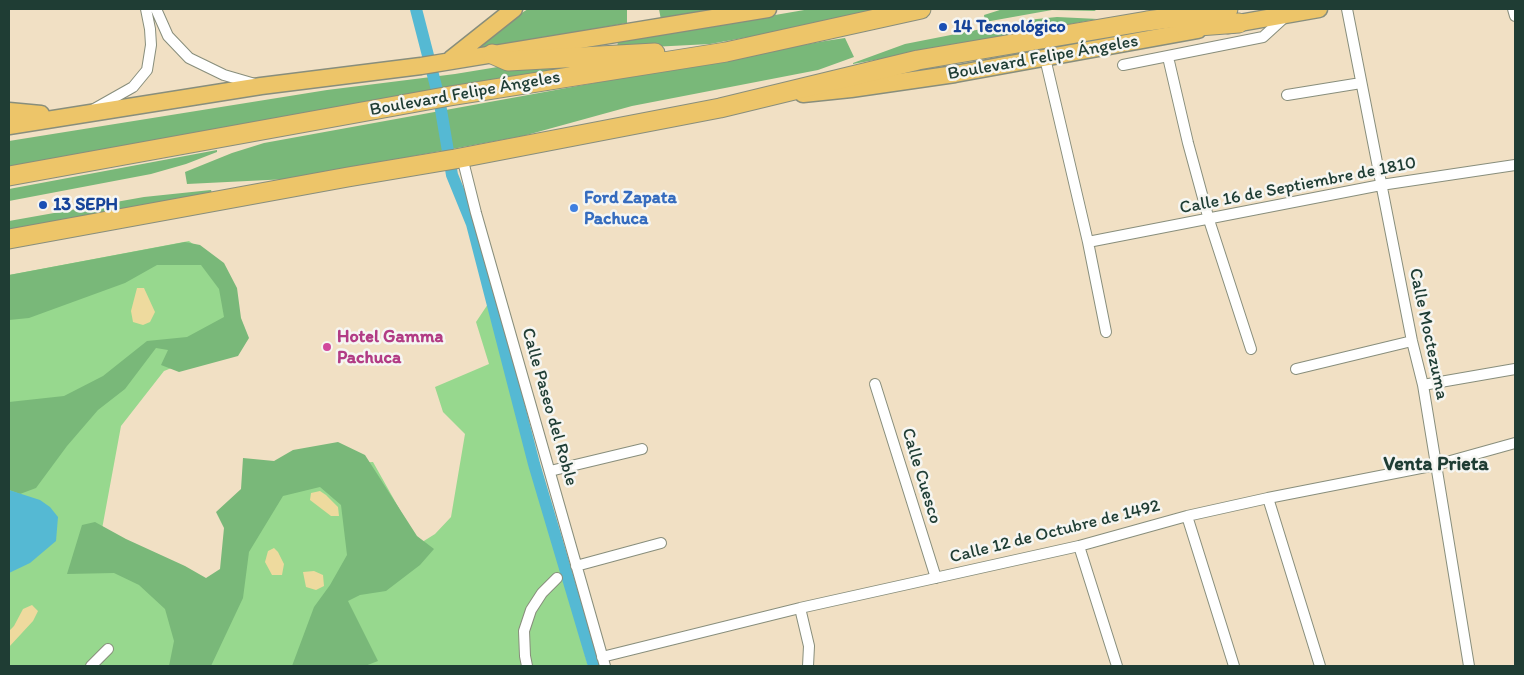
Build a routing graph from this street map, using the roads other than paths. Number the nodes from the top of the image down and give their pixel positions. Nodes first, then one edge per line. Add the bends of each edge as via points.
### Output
1 (146, 9) edge
2 (156, 9) edge
3 (514, 9) edge
4 (768, 9) edge
5 (920, 9) edge
6 (1319, 9) edge
7 (1347, 9) edge
8 (1513, 9) edge
9 (1288, 14) junction
10 (1233, 16) edge
11 (1515, 16) edge
12 (726, 52) junction
13 (492, 54) junction
14 (1168, 57) junction
15 (1045, 58) junction
16 (448, 60) junction
17 (1123, 65) dead end
18 (1361, 83) junction
19 (261, 86) junction
20 (1287, 95) dead end
21 (766, 98) junction
22 (9, 111) edge
23 (85, 114) junction
24 (63, 117) junction
25 (9, 126) edge
26 (453, 159) junction
27 (1515, 165) edge
28 (9, 176) edge
29 (1381, 186) junction
30 (1209, 220) junction
31 (9, 239) edge
32 (1088, 242) junction
33 (1106, 332) dead end
34 (1412, 341) junction
35 (1251, 349) dead end
36 (1515, 369) edge
37 (1296, 370) dead end
38 (875, 384) dead end
39 (1423, 385) junction
40 (1515, 442) edge
41 (642, 449) dead end
42 (1436, 465) junction
43 (550, 471) junction
44 (1268, 498) junction
45 (1186, 516) junction
46 (661, 543) dead end
47 (1078, 546) junction
48 (576, 566) junction
49 (556, 578) dead end
50 (936, 578) junction
51 (800, 608) junction
52 (108, 648) dead end
53 (604, 662) edge
54 (92, 666) edge
55 (527, 666) edge
56 (808, 666) edge
57 (1117, 666) edge
58 (1234, 666) edge
59 (1320, 666) edge
60 (1469, 666) edge

1 - 23 street via 151,45 147,70 133,87
2 - 19 street via 168,36 189,58 224,75
3 - 16 main road
4 - 13 main road, Boulevard Felipe Ángeles
5 - 12 highway, Boulevard Felipe Ángeles
6 - 9 main road, Boulevard Felipe Ángeles
7 - 18 street, Calle Moctezuma
8 - 11 street
9 - 10 main road, Boulevard Felipe Ángeles
9 - 14 street via 1263,37
10 - 15 main road, Boulevard Felipe Ángeles
10 - 21 highway, Boulevard Felipe Ángeles via 1132,31 1069,34 918,60
12 - 13 highway via 508,61
12 - 28 highway, Boulevard Felipe Ángeles via 426,100
13 - 16 main road, Boulevard Felipe Ángeles
14 - 17 street
14 - 30 street
15 - 21 main road, Boulevard Felipe Ángeles via 851,90
15 - 32 street
16 - 19 main road, Boulevard Felipe Ángeles
18 - 20 street
18 - 29 street, Calle Moctezuma
19 - 23 main road, Boulevard Felipe Ángeles
21 - 26 highway, Boulevard Felipe Ángeles
22 - 24 main road
23 - 24 main road, Boulevard Felipe Ángeles
24 - 25 main road
26 - 31 highway, Boulevard Felipe Ángeles
26 - 43 street, Calle Paseo del Roble via 476,213
27 - 29 street, Calle 16 de Septiembre de 1810
29 - 30 street, Calle 16 de Septiembre de 1810
29 - 34 street, Calle Moctezuma
30 - 32 street, Calle 16 de Septiembre de 1810
30 - 35 street
32 - 33 street
34 - 37 street
34 - 39 street, Calle Moctezuma
36 - 39 street
38 - 50 street, Calle Cuesco
39 - 42 street, Calle Moctezuma
40 - 42 street, Calle 12 de Octubre de 1492
41 - 43 street
42 - 44 street, Calle 12 de Octubre de 1492
42 - 60 street, Calle Moctezuma
43 - 48 street, Calle Paseo del Roble
44 - 45 street, Calle 12 de Octubre de 1492
44 - 59 street
45 - 47 street, Calle 12 de Octubre de 1492
45 - 58 street
46 - 48 street
47 - 50 street, Calle 12 de Octubre de 1492
47 - 57 street
48 - 53 street, Calle Paseo del Roble
49 - 55 street via 531,610 524,631
50 - 51 street, Calle 12 de Octubre de 1492
51 - 53 street, Calle 12 de Octubre de 1492
51 - 56 street via 809,646
52 - 54 street

